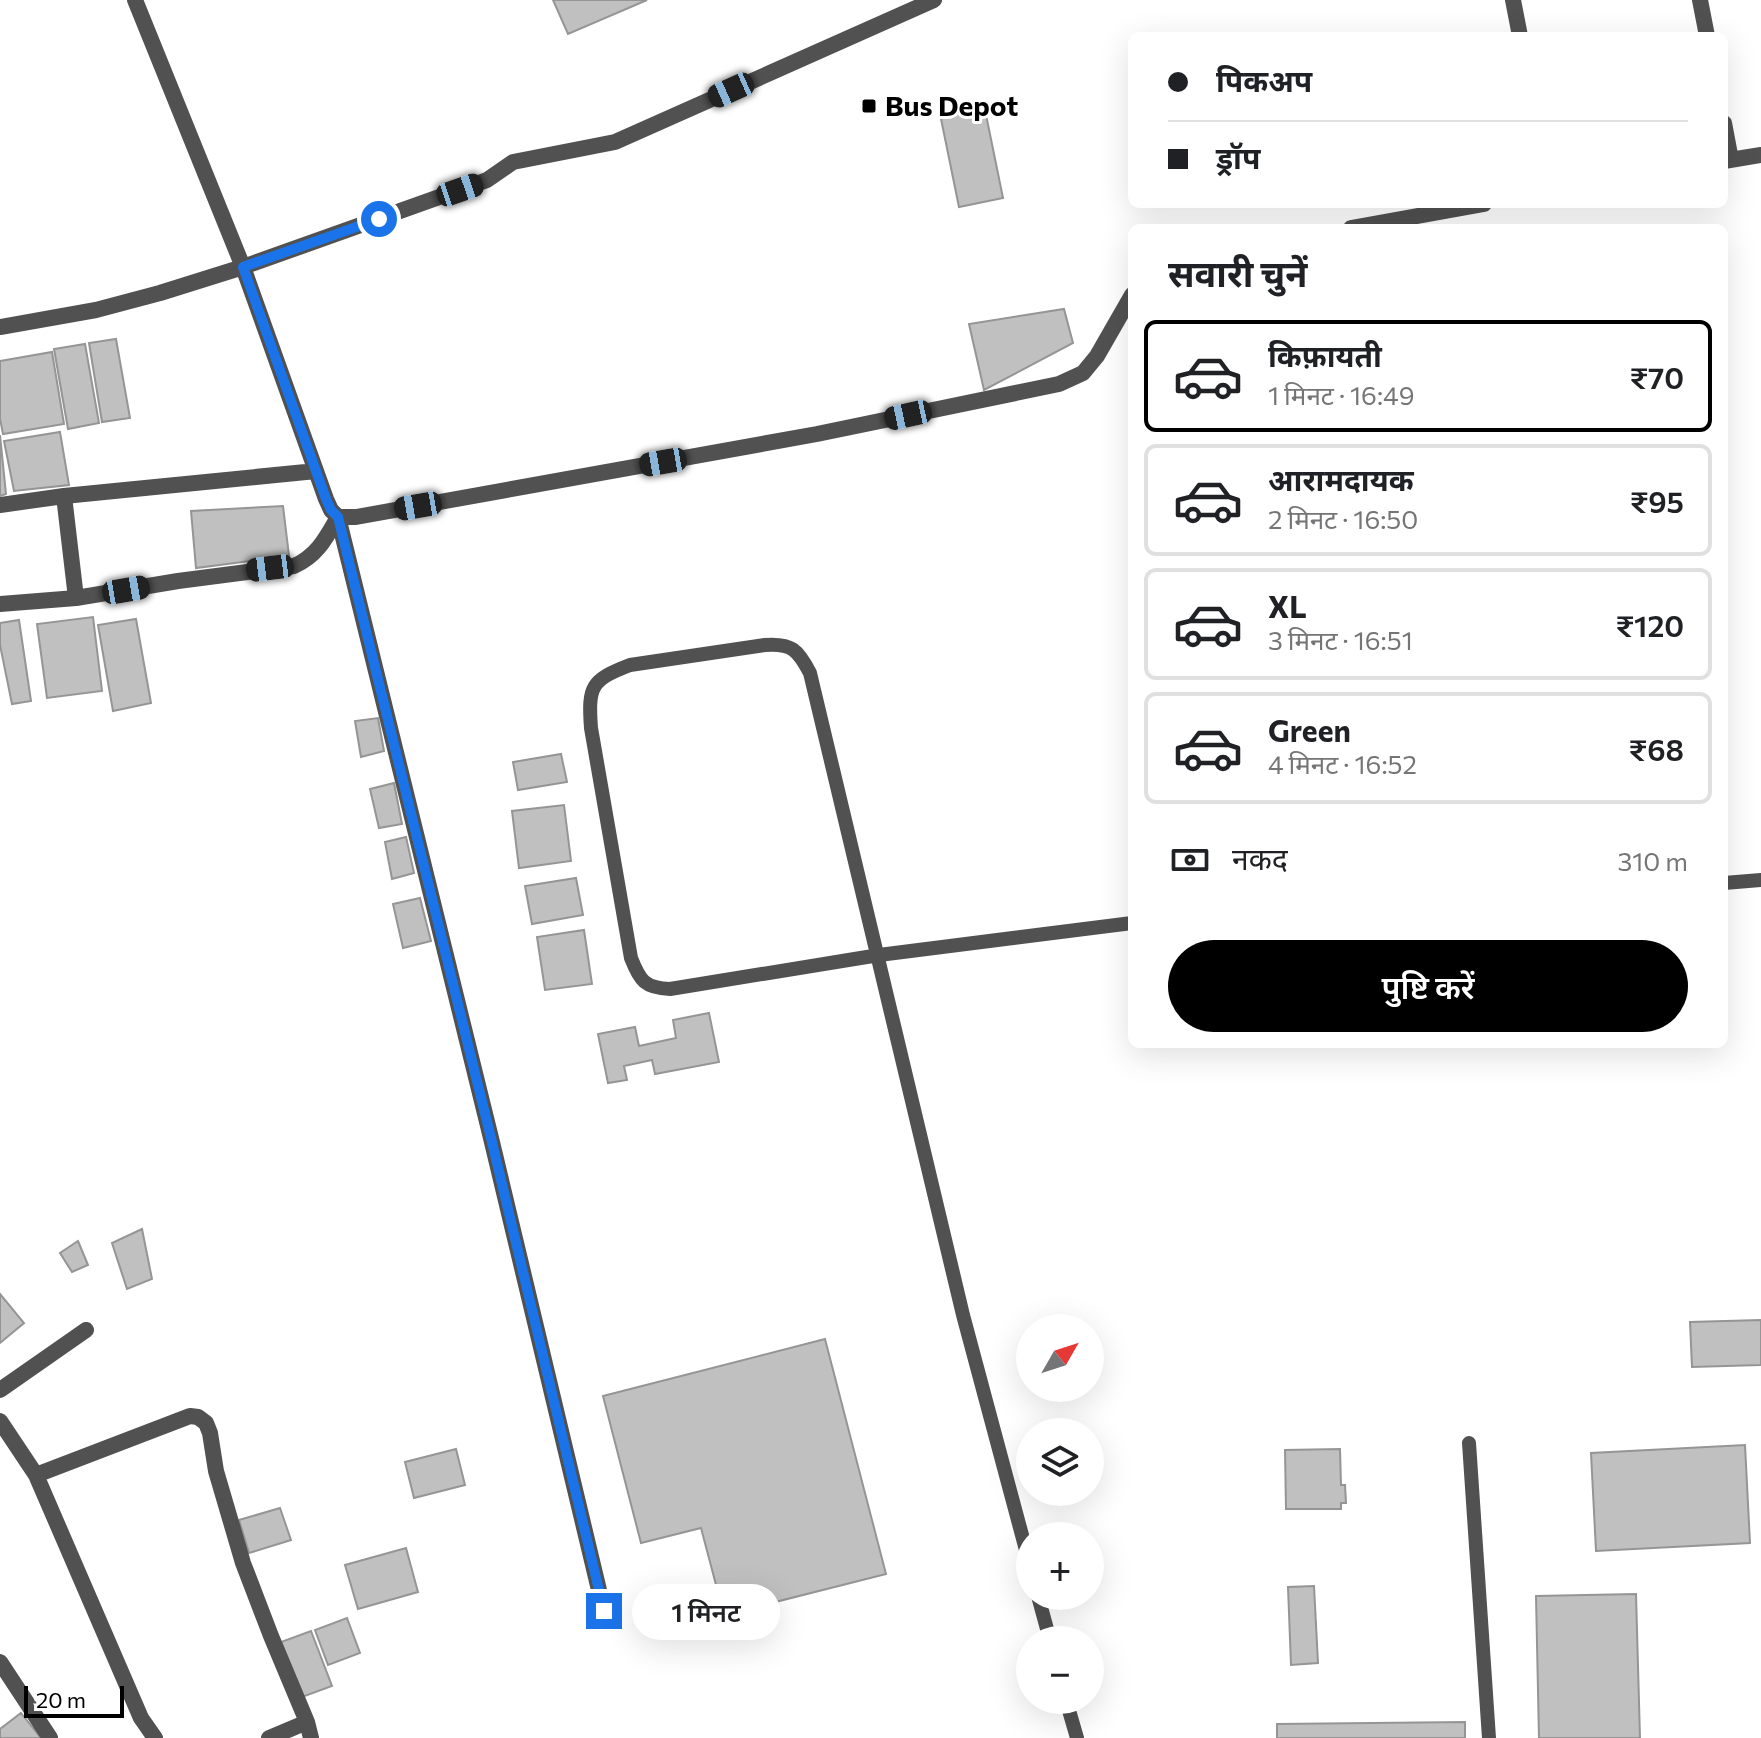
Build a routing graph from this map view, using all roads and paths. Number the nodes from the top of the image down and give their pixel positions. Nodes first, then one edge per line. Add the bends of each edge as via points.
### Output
1 (135, 0) edge
2 (934, 0) edge
3 (1513, 0) edge
4 (1700, 0) edge
5 (1519, 32) edge
6 (1706, 32) edge
7 (1761, 155) edge
8 (1728, 161) edge
9 (1462, 208) edge
10 (1373, 224) edge
11 (243, 267) junction
12 (1128, 302) edge
13 (0, 327) edge
14 (316, 471) junction
15 (64, 496) junction
16 (0, 505) edge
17 (338, 517) junction
18 (76, 598) junction
19 (0, 604) edge
20 (1761, 880) edge
21 (1728, 883) edge
22 (1128, 924) edge
23 (879, 955) junction
24 (86, 1330) dead end
25 (0, 1390) edge
26 (0, 1421) edge
27 (1469, 1443) dead end
28 (36, 1475) junction
29 (1018, 1522) edge
30 (604, 1611) dead end
31 (0, 1662) edge
32 (1070, 1714) edge
33 (309, 1730) edge
34 (50, 1738) edge
35 (155, 1738) edge
36 (269, 1738) edge
37 (1077, 1738) edge
38 (1489, 1738) edge

1 - 11 street
2 - 11 street via 615,142 513,162 487,180
3 - 5 street
4 - 6 street
7 - 8 street
9 - 10 street
11 - 13 street via 128,303
11 - 14 street
12 - 17 street via 1083,373 1059,384 817,434
14 - 15 street
14 - 17 street
15 - 16 street
15 - 18 street
17 - 18 street via 321,546 294,566
17 - 30 street
18 - 19 street
20 - 21 lane
22 - 23 lane
23 - 23 lane via 670,989 653,988 639,977 631,958 591,728 593,688 630,665 765,645 794,649 810,673
23 - 29 lane via 963,1315
24 - 25 street
26 - 28 street
27 - 38 lane
28 - 33 street via 190,1416 206,1423 243,1563
28 - 35 street via 141,1718
31 - 34 street
32 - 37 lane
33 - 36 street

